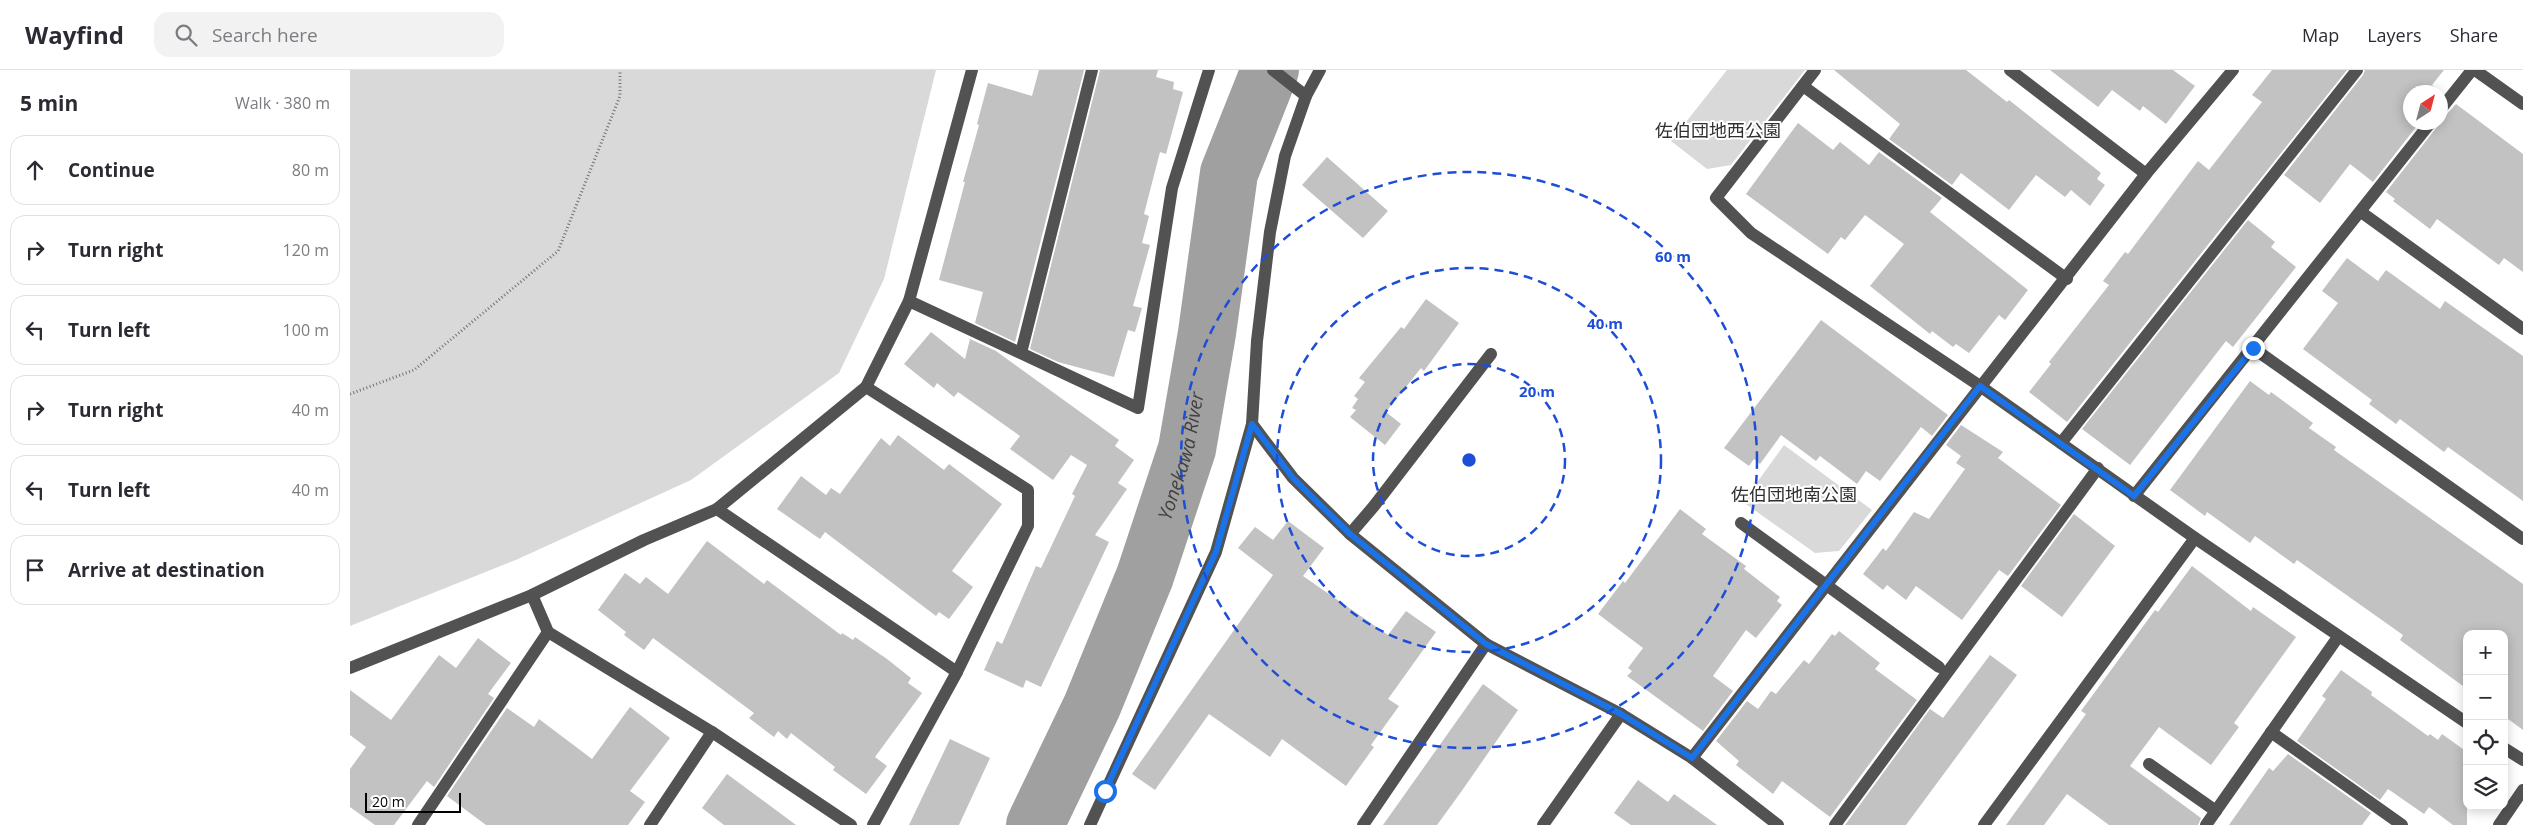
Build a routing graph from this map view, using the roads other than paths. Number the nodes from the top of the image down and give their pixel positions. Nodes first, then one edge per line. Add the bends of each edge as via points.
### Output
1 (972, 70) edge
2 (1092, 70) edge
3 (1209, 70) edge
4 (1273, 70) edge
5 (1320, 70) edge
6 (1815, 70) edge
7 (2010, 70) edge
8 (2233, 70) edge
9 (2357, 70) edge
10 (2474, 70) edge
11 (1803, 86) junction
12 (1306, 96) junction
13 (2448, 101) edge
14 (2523, 104) edge
15 (2425, 130) edge
16 (2146, 174) junction
17 (2360, 212) junction
18 (2067, 279) junction
19 (909, 301) junction
20 (2523, 329) edge
21 (2253, 348) junction
22 (1021, 353) junction
23 (1491, 354) dead end
24 (1980, 386) junction
25 (866, 387) junction
26 (1252, 424) junction
27 (2061, 443) junction
28 (2098, 468) junction
29 (2134, 496) junction
30 (717, 509) junction
31 (1741, 523) dead end
32 (1350, 534) junction
33 (2195, 538) junction
34 (2523, 539) edge
35 (1826, 584) junction
36 (532, 595) junction
37 (548, 632) junction
38 (2338, 637) junction
39 (1486, 644) junction
40 (1939, 667) dead end
41 (350, 668) edge
42 (957, 672) junction
43 (1621, 714) junction
44 (2463, 720) edge
45 (712, 732) junction
46 (2271, 732) junction
47 (2508, 751) edge
48 (1692, 758) junction
49 (2523, 760) edge
50 (2149, 764) dead end
51 (2523, 790) edge
52 (2216, 811) junction
53 (418, 825) edge
54 (650, 825) edge
55 (851, 825) edge
56 (873, 825) edge
57 (1090, 825) edge
58 (1363, 825) edge
59 (1543, 825) edge
60 (1778, 825) edge
61 (1835, 825) edge
62 (1984, 825) edge
63 (2206, 825) edge
64 (2402, 825) edge
65 (2499, 825) edge

1 - 19 street
2 - 22 street
3 - 22 street via 1172,188 1138,408
4 - 12 street
5 - 12 street
6 - 11 street
7 - 16 street
8 - 16 street
9 - 27 street
10 - 13 street
10 - 14 street
11 - 18 street
11 - 24 street via 1716,198 1751,233
12 - 26 street via 1285,156 1270,232 1257,341
15 - 17 street
16 - 18 street
17 - 20 street
17 - 21 street
18 - 24 street
19 - 22 street
19 - 25 street
21 - 29 street
21 - 34 street
23 - 32 street
24 - 27 street
24 - 35 street
25 - 30 street
25 - 42 street via 1028,490 1028,526
26 - 32 street via 1293,478
26 - 57 street via 1216,552
27 - 28 street
28 - 29 street
28 - 61 street
29 - 33 street
30 - 36 street via 644,540
30 - 42 street
31 - 35 street
32 - 39 street
33 - 38 street
33 - 62 street
35 - 40 street
35 - 48 street
36 - 37 street
36 - 41 street
37 - 45 street
37 - 53 street
38 - 44 street
38 - 46 street
39 - 43 street
39 - 58 street
42 - 56 street
43 - 48 street
43 - 59 street
45 - 54 street
45 - 55 street
46 - 52 street
46 - 64 street
47 - 49 street
48 - 60 street
50 - 52 street
51 - 65 street
52 - 63 street

